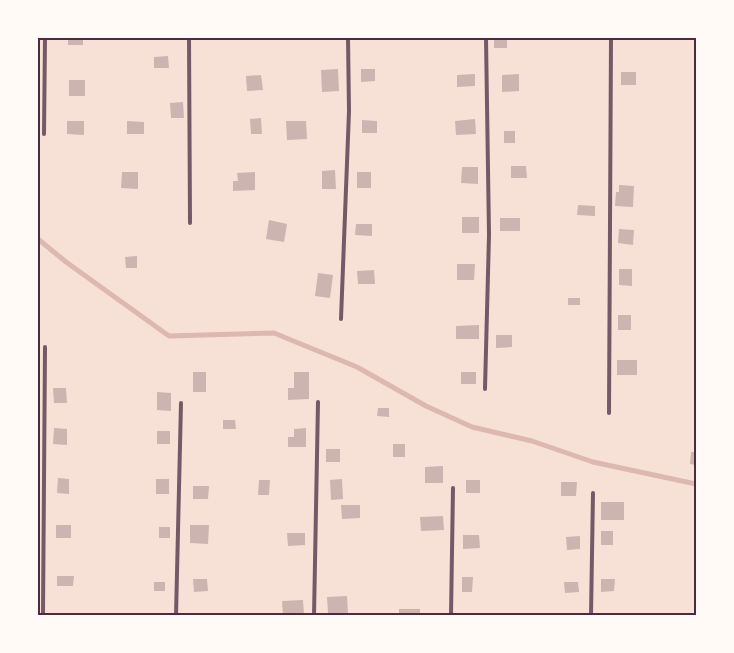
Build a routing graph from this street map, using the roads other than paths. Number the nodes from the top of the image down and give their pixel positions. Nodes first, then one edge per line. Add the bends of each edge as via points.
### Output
1 (45, 38) edge
2 (189, 38) edge
3 (348, 38) edge
4 (486, 38) edge
5 (611, 38) edge
6 (44, 134) dead end
7 (190, 223) dead end
8 (341, 318) dead end
9 (45, 347) dead end
10 (485, 389) dead end
11 (318, 402) dead end
12 (180, 403) dead end
13 (609, 413) dead end
14 (453, 488) dead end
15 (593, 493) dead end
16 (43, 616) edge
17 (176, 616) edge
18 (314, 616) edge
19 (451, 616) edge
20 (591, 616) edge

1 - 6 lane
2 - 7 lane
3 - 8 lane
4 - 10 lane via 489,235
5 - 13 lane
9 - 16 lane
11 - 18 lane
12 - 17 lane
14 - 19 lane
15 - 20 lane

